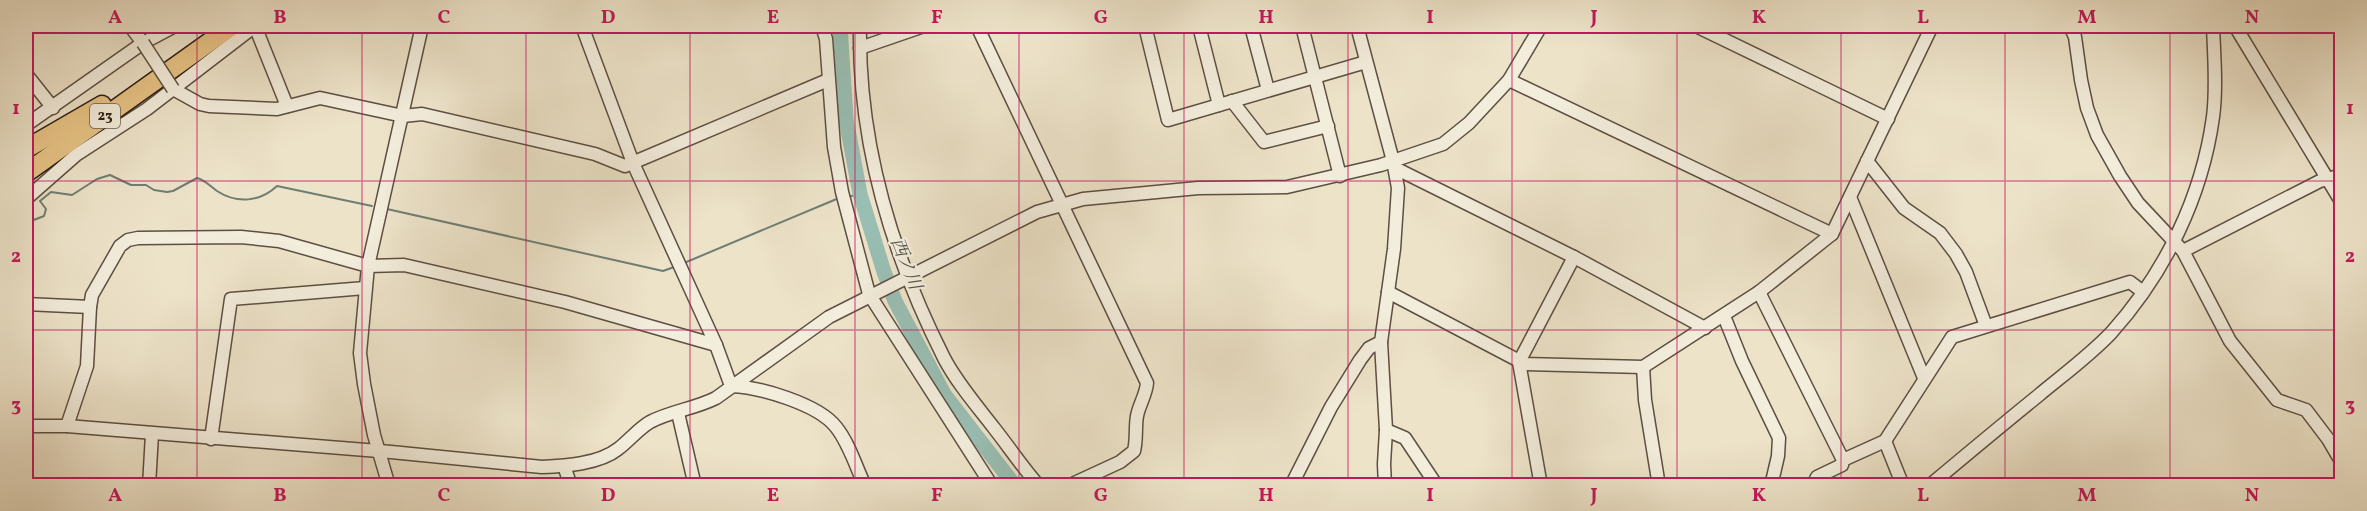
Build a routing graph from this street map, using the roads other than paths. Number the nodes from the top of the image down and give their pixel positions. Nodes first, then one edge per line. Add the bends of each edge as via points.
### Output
1 (130, 26) edge
2 (175, 26) edge
3 (232, 26) edge
4 (422, 26) edge
5 (582, 26) edge
6 (822, 26) edge
7 (860, 26) edge
8 (924, 26) edge
9 (977, 26) edge
10 (1144, 26) edge
11 (1199, 26) edge
12 (1251, 26) edge
13 (1302, 26) edge
14 (1357, 26) edge
15 (1541, 26) edge
16 (1696, 26) edge
17 (1932, 26) edge
18 (2070, 26) edge
19 (2227, 26) edge
20 (2235, 26) edge
21 (2213, 27) edge
22 (143, 44) junction
23 (860, 48) junction
24 (185, 59) junction
25 (1366, 62) junction
26 (26, 74) edge
27 (1316, 76) junction
28 (828, 80) junction
29 (1509, 80) junction
30 (173, 89) junction
31 (1268, 90) junction
32 (132, 97) junction
33 (1232, 101) junction
34 (1219, 105) junction
35 (287, 106) junction
36 (53, 108) junction
37 (403, 116) junction
38 (1888, 119) junction
39 (26, 125) edge
40 (1328, 126) junction
41 (26, 149) edge
42 (1867, 161) junction
43 (633, 163) junction
44 (1394, 164) junction
45 (26, 173) edge
46 (2342, 175) edge
47 (1340, 176) junction
48 (2328, 180) junction
49 (26, 186) edge
50 (1850, 197) junction
51 (26, 199) edge
52 (2342, 203) edge
53 (1060, 204) junction
54 (1832, 234) junction
55 (2179, 246) junction
56 (1574, 257) junction
57 (368, 266) junction
58 (910, 278) junction
59 (365, 288) junction
60 (1388, 292) junction
61 (1759, 292) junction
62 (2143, 292) junction
63 (869, 294) junction
64 (26, 304) edge
65 (90, 307) junction
66 (1724, 316) junction
67 (1986, 326) junction
68 (1705, 328) junction
69 (1381, 342) junction
70 (716, 345) junction
71 (1519, 362) junction
72 (1643, 367) junction
73 (1924, 378) junction
74 (730, 386) junction
75 (678, 413) junction
76 (26, 426) edge
77 (67, 426) junction
78 (1386, 430) junction
79 (152, 434) junction
80 (211, 439) junction
81 (1885, 441) junction
82 (381, 451) junction
83 (1843, 460) junction
84 (2342, 463) edge
85 (564, 466) junction
86 (149, 486) edge
87 (389, 486) edge
88 (571, 486) edge
89 (695, 486) edge
90 (865, 486) edge
91 (992, 486) edge
92 (1039, 486) edge
93 (1068, 486) edge
94 (1291, 486) edge
95 (1385, 486) edge
96 (1437, 486) edge
97 (1541, 486) edge
98 (1659, 486) edge
99 (1771, 486) edge
100 (1816, 486) edge
101 (1903, 486) edge
102 (1929, 486) edge

1 - 22 street
2 - 22 street
3 - 24 highway, 23
4 - 37 street
5 - 43 street
6 - 28 street
7 - 23 street
8 - 23 street
9 - 53 street
10 - 34 street via 1168,120
11 - 34 street
12 - 31 street
13 - 27 street
14 - 25 street
15 - 29 street
16 - 38 street
17 - 38 street
18 - 55 street via 2080,80 2097,135 2138,203
19 - 21 street
20 - 48 street
21 - 55 street via 2214,92 2209,139
22 - 30 street, bridge
22 - 36 street
23 - 58 street via 867,131 892,235
24 - 32 highway, 23
24 - 41 highway, 23 via 147,77
25 - 27 street
25 - 44 street
26 - 36 street
27 - 31 street
27 - 40 street
28 - 43 street
28 - 63 street via 842,197
29 - 44 street via 1469,123 1443,144
29 - 54 street
30 - 35 street via 209,106
30 - 35 street via 255,26
30 - 51 street via 76,155
31 - 33 street
32 - 45 highway, 23
32 - 49 highway, 23
33 - 34 street
33 - 40 street via 1264,142
35 - 37 street via 320,98
36 - 39 street
37 - 43 street via 422,114 595,154 626,166
37 - 57 street
38 - 42 street
40 - 47 street
42 - 50 street
42 - 67 street via 1904,208 1940,233 1956,254
43 - 70 street
44 - 47 street
44 - 56 street
44 - 60 street via 1398,206
46 - 48 street
47 - 53 street via 1281,187 1198,188
48 - 52 street
48 - 55 street
50 - 54 street
50 - 73 street
53 - 58 street via 1037,212
53 - 93 street via 1147,383 1137,417 1134,451 1120,462
54 - 61 street
55 - 62 street
55 - 84 street via 2230,341 2277,400 2306,410
56 - 68 street
56 - 71 street
57 - 59 street
57 - 65 street via 269,240 138,238 120,246 92,295
57 - 70 street via 404,265 434,271 565,302
58 - 63 street
58 - 92 street via 945,360
59 - 80 street via 231,299
59 - 82 street via 360,353 374,435
60 - 69 street
60 - 71 street
61 - 66 street
61 - 83 street
62 - 67 street via 2130,282
62 - 102 street via 2110,334 2081,362
63 - 74 street
63 - 91 street
64 - 65 street
65 - 77 street via 87,366
66 - 68 street
66 - 99 street via 1779,438
67 - 73 street via 1952,337
68 - 72 street
69 - 78 street
69 - 94 street via 1369,348 1360,360
70 - 74 street
71 - 72 street
71 - 97 street
72 - 98 street
73 - 81 street
74 - 75 street via 716,398
74 - 90 street via 748,387 786,399 828,418 837,428
75 - 85 street via 650,423 603,457
75 - 89 street
76 - 77 street
77 - 79 street
78 - 95 street
78 - 96 street via 1405,438
79 - 80 street
79 - 86 street
80 - 82 street
81 - 83 street
81 - 101 street
82 - 85 street
82 - 87 street
83 - 100 street via 1842,465 1817,477
85 - 88 street

